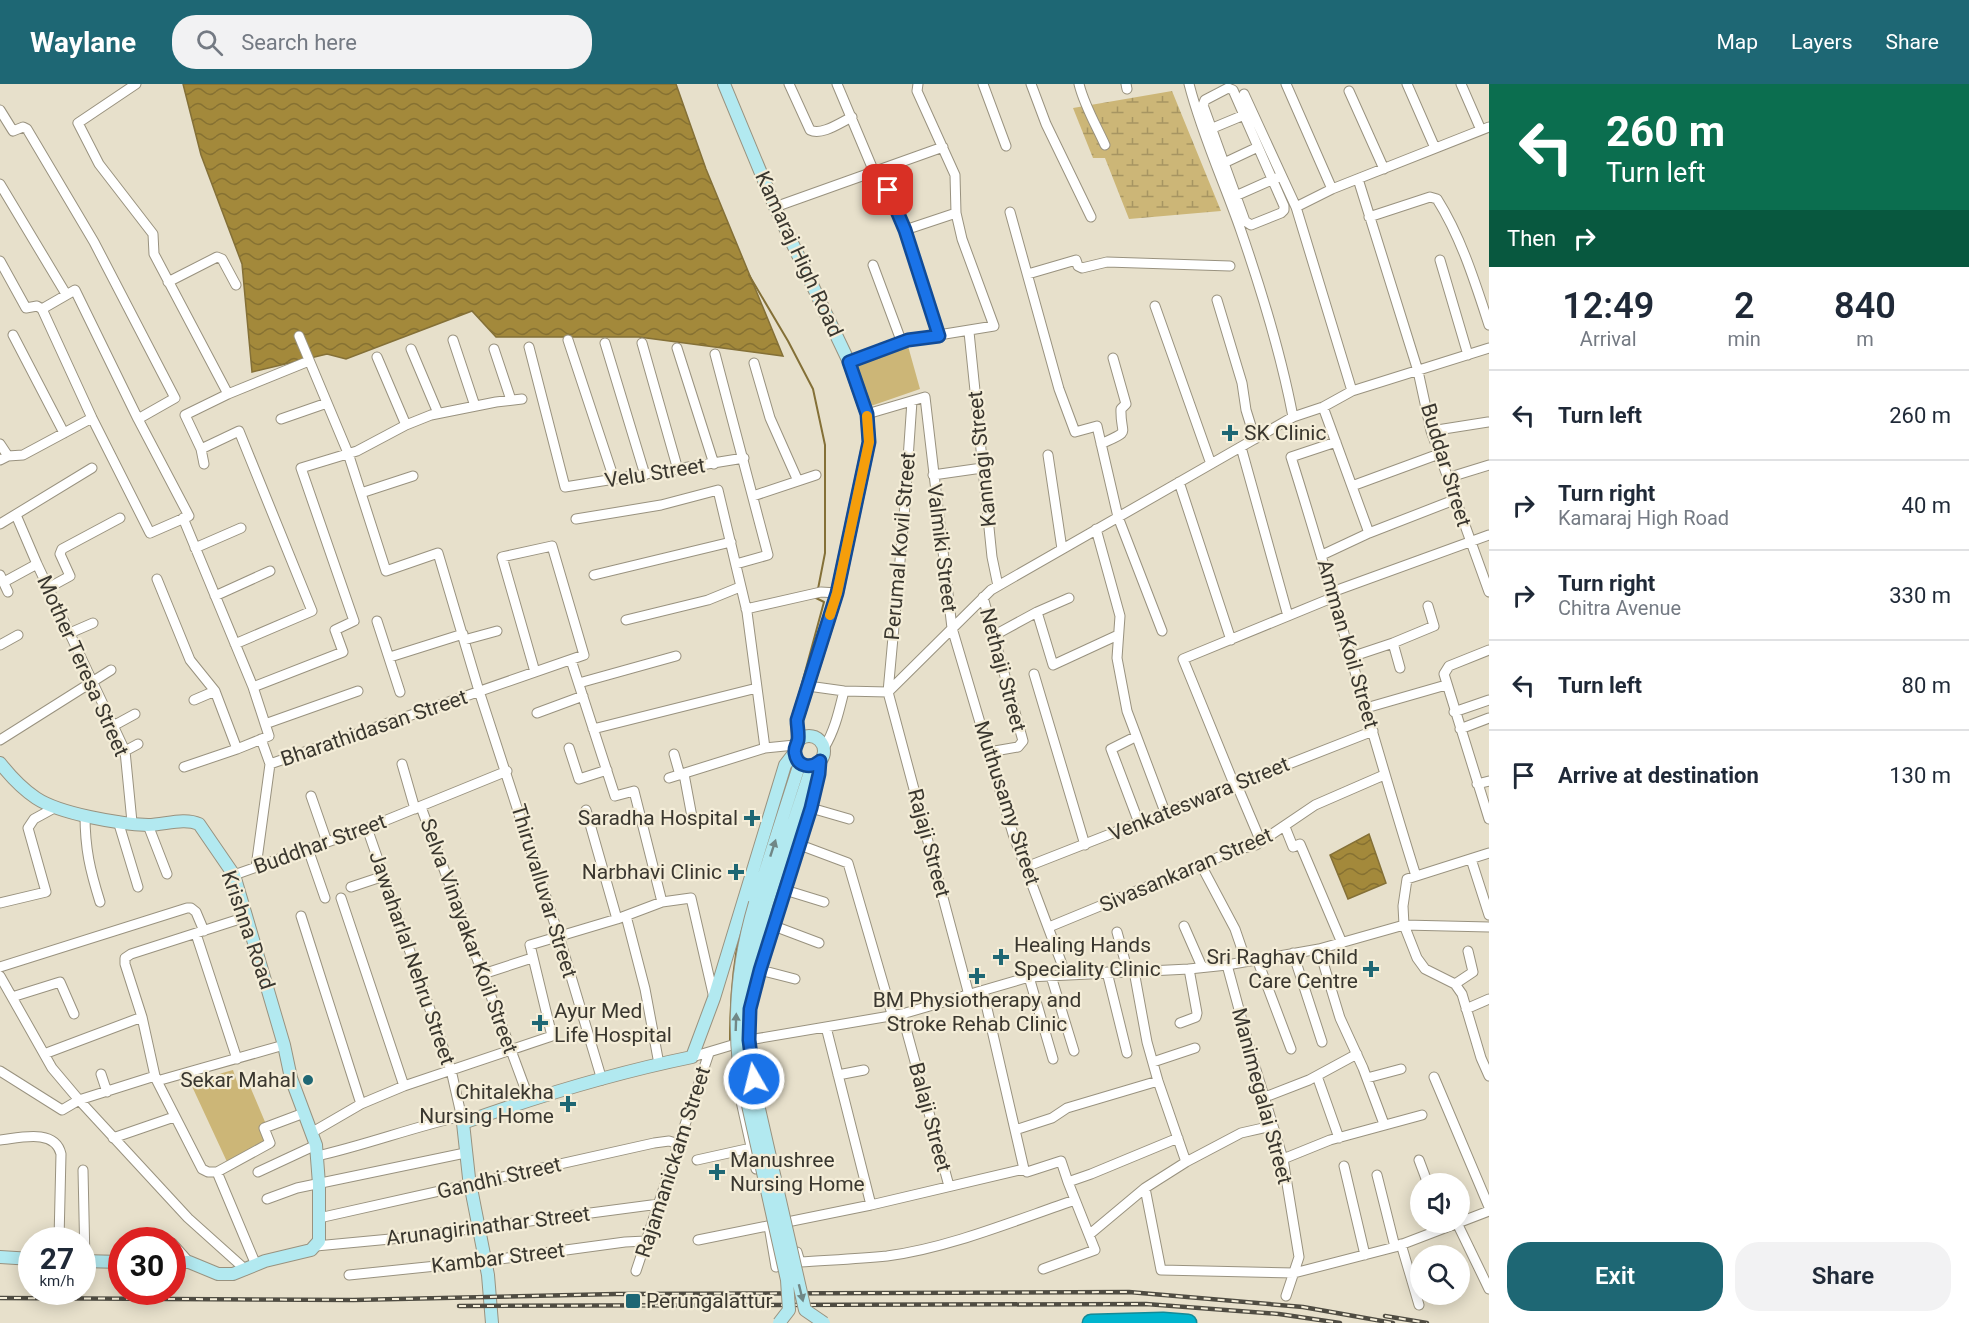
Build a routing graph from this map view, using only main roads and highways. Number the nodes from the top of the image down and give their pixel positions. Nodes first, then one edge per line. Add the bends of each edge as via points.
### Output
1 (1091, 1323) edge
2 (1188, 1323) edge

1 - 2 highway

